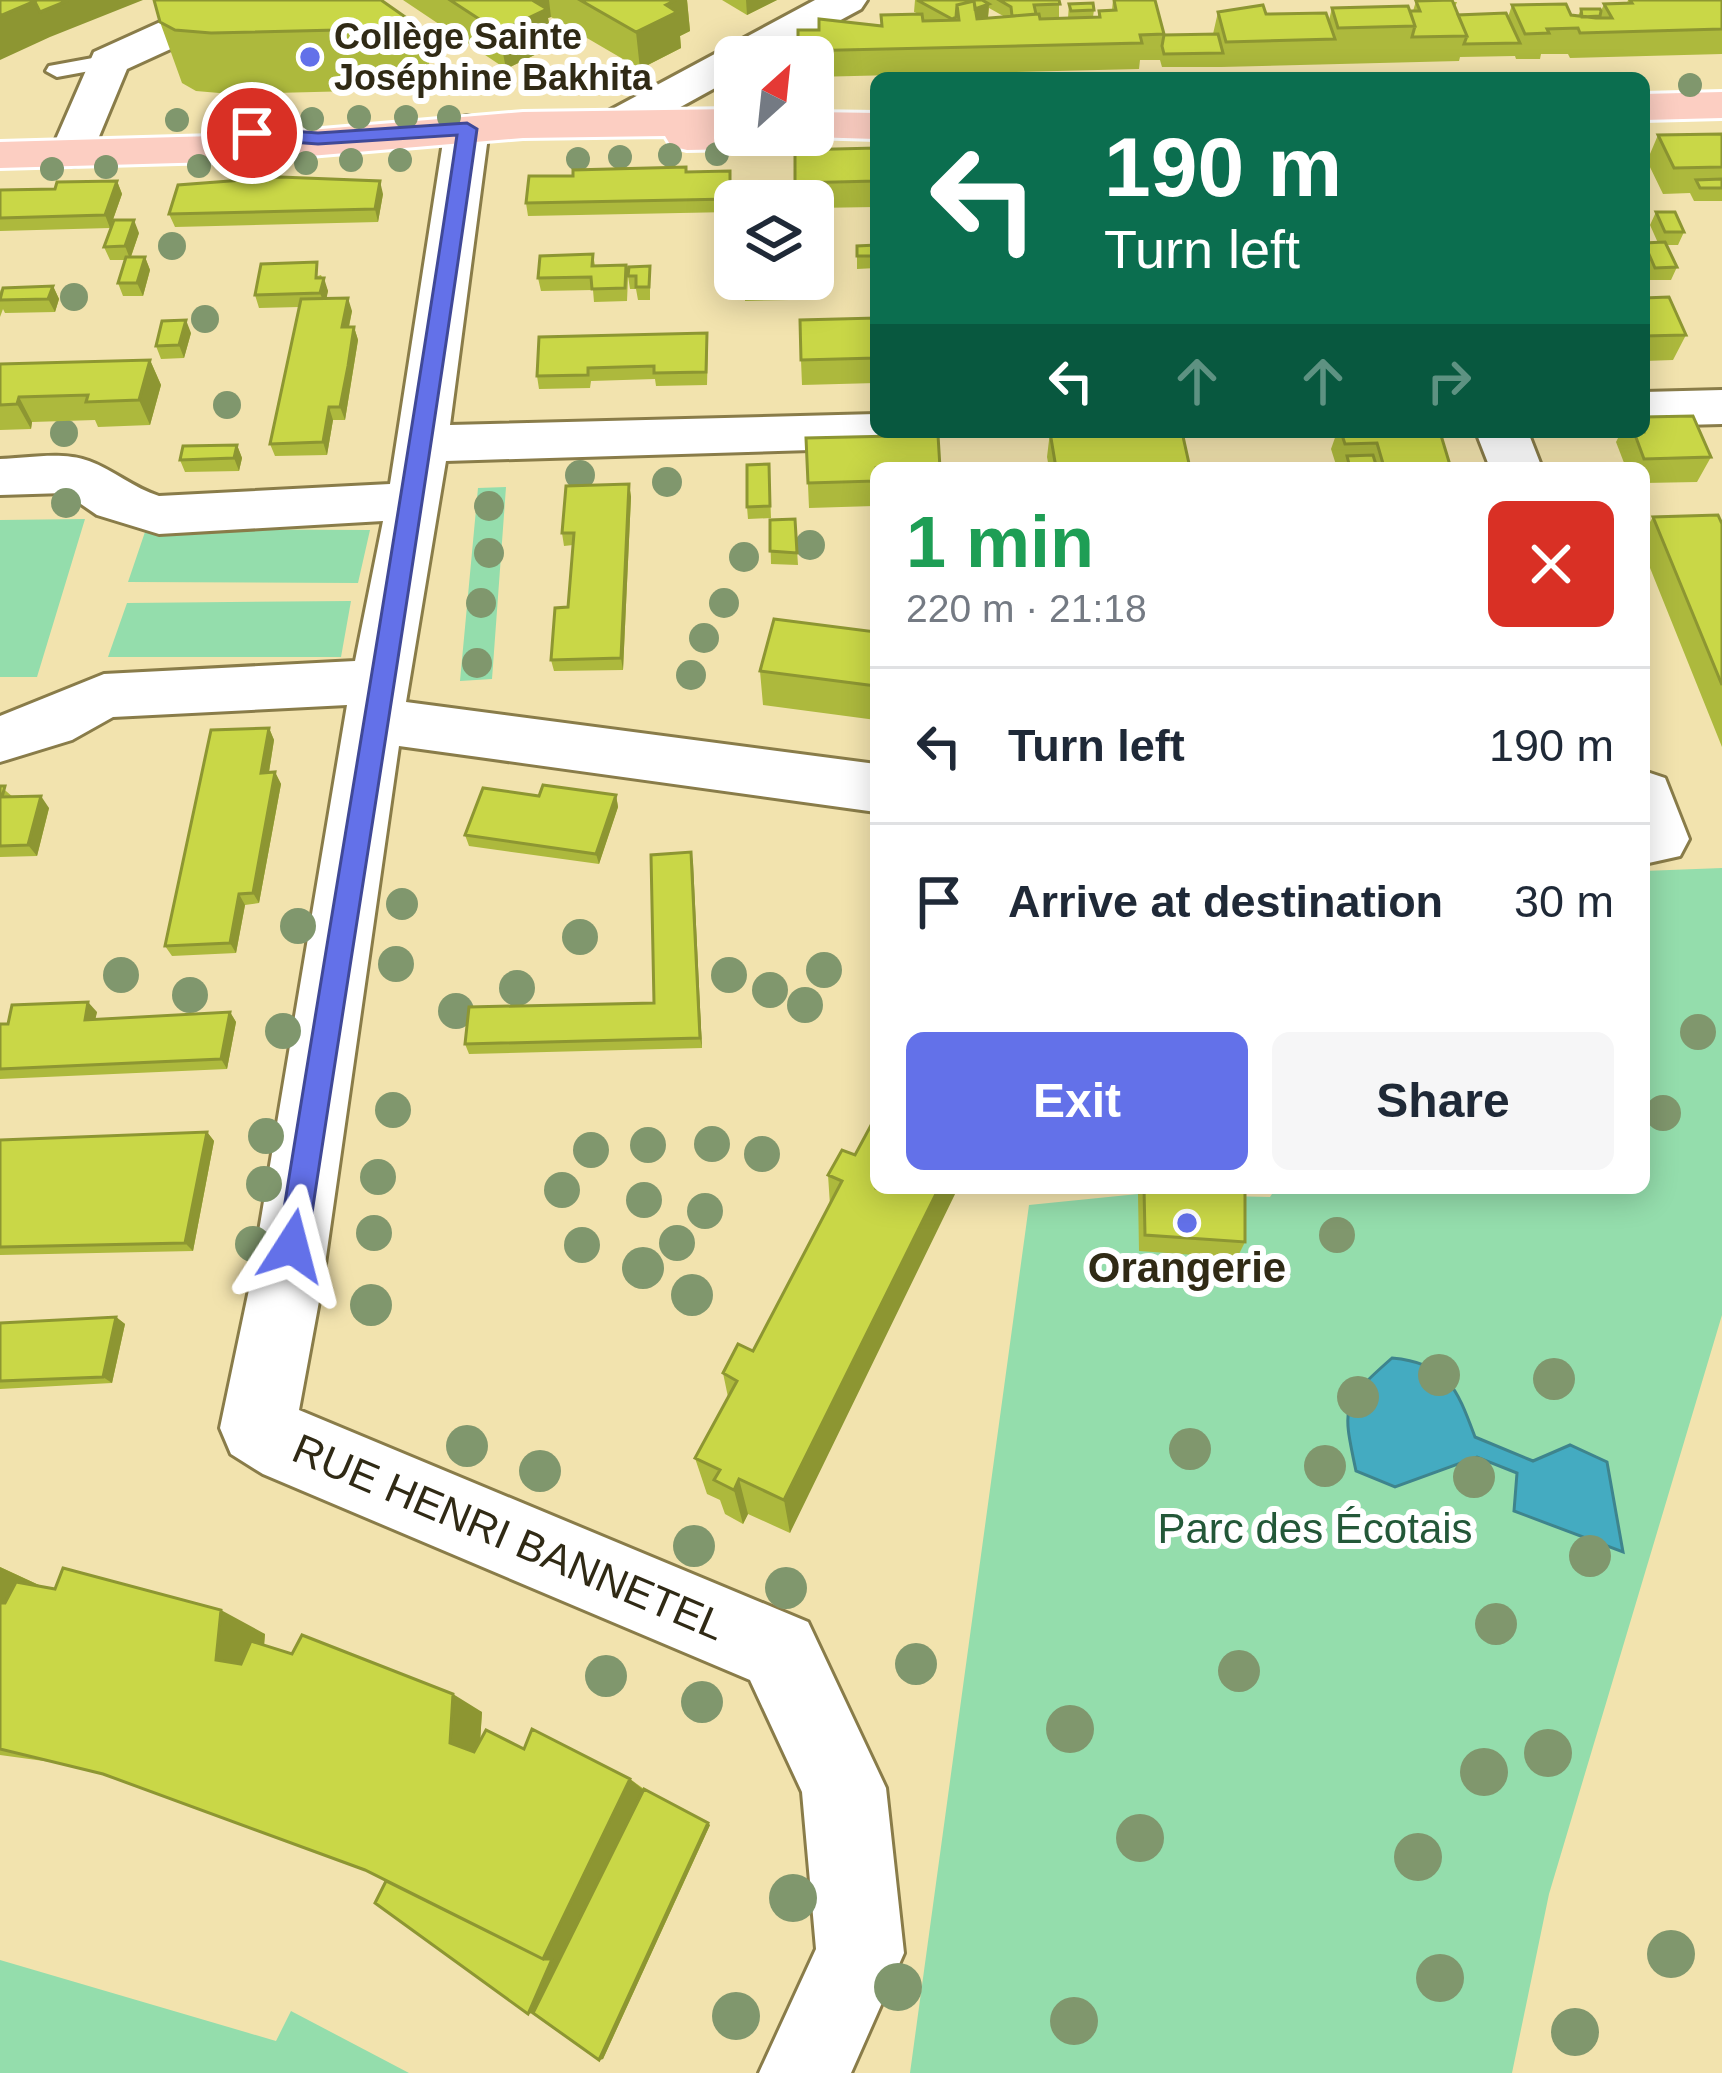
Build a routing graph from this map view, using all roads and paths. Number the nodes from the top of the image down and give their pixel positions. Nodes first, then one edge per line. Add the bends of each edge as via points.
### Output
1 (243, 0) edge
2 (846, 0) edge
3 (779, 36) edge
4 (109, 61) junction
5 (56, 71) dead end
6 (714, 71) edge
7 (1722, 105) edge
8 (1650, 107) edge
9 (714, 122) edge
10 (619, 123) junction
11 (714, 131) edge
12 (467, 135) junction
13 (0, 140) edge
14 (75, 146) junction
15 (0, 154) edge
16 (1722, 407) edge
17 (1650, 409) edge
18 (870, 432) edge
19 (417, 472) junction
20 (0, 476) edge
21 (378, 701) junction
22 (0, 739) edge
23 (870, 787) edge
24 (804, 2073) edge

1 - 4 street
2 - 3 street
4 - 5 lane
4 - 14 street
6 - 10 street
7 - 8 main road
9 - 10 main road
10 - 12 main road
11 - 12 main road
12 - 14 main road via 250,148
12 - 19 street, RUE HENRI BANNETEL
13 - 14 main road
14 - 15 main road
16 - 17 street
18 - 19 street
19 - 20 street via 159,515 116,502 75,475
19 - 21 street, RUE HENRI BANNETEL
21 - 22 street via 104,696
21 - 23 street via 494,732
21 - 24 street, RUE HENRI BANNETEL via 258,1428 779,1651 844,1788 860,1953

